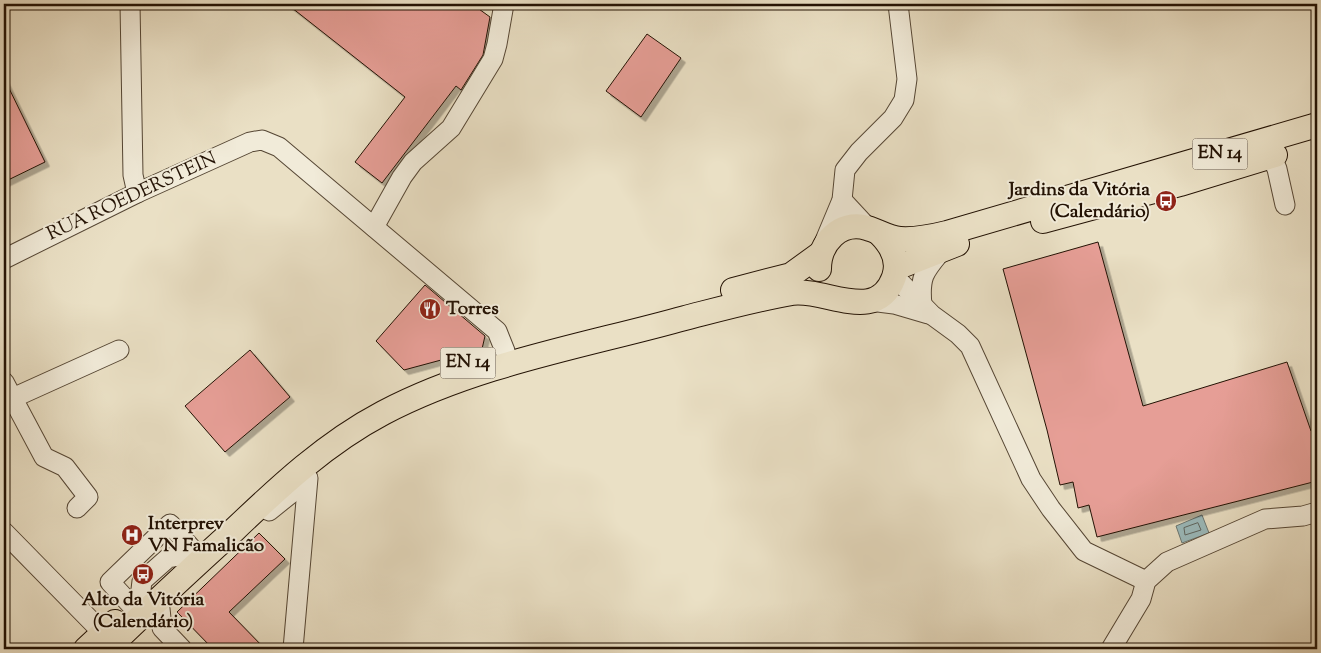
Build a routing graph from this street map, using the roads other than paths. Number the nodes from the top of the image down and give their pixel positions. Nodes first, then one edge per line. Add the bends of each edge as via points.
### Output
1 (130, 4) edge
2 (504, 4) edge
3 (898, 4) edge
4 (1317, 125) edge
5 (1317, 142) edge
6 (1271, 156) junction
7 (137, 193) junction
8 (842, 200) junction
9 (1285, 205) dead end
10 (374, 227) junction
11 (874, 231) junction
12 (943, 248) junction
13 (821, 251) junction
14 (4, 259) edge
15 (895, 272) junction
16 (841, 300) junction
17 (870, 302) junction
18 (927, 310) junction
19 (119, 350) dead end
20 (505, 351) junction
21 (6, 394) edge
22 (305, 473) junction
23 (77, 508) dead end
24 (1317, 512) edge
25 (4, 532) edge
26 (189, 552) junction
27 (1146, 581) junction
28 (141, 607) junction
29 (162, 628) junction
30 (105, 641) edge
31 (86, 649) edge
32 (182, 649) edge
33 (293, 649) edge
34 (1111, 649) edge

1 - 7 street via 132,175
2 - 10 street via 493,59 451,128 413,162 402,177
3 - 8 street via 907,79 904,100 893,118 845,170
4 - 11 main road, EN 14 via 946,233 919,239 899,239
5 - 6 main road, EN 14
6 - 9 street
6 - 12 main road, EN 14
7 - 10 street, RUA ROEDERSTEIN via 250,142 262,140 280,146
7 - 14 street, RUA ROEDERSTEIN
8 - 11 street
8 - 13 street
10 - 20 street via 496,331
11 - 13 main road, EN 14 via 850,227 842,230 828,240
11 - 15 main road via 889,243 895,255
12 - 15 main road, EN 14
12 - 18 street via 923,273 920,285
13 - 16 main road via 819,267 822,280
13 - 20 main road, EN 14 via 791,275
15 - 17 main road via 889,287
15 - 18 street
16 - 17 main road, EN 14
16 - 22 main road, EN 14 via 795,293 738,304 473,376 423,394 384,413 322,451
17 - 18 street
18 - 27 street via 970,346 1031,479 1084,551
19 - 21 street
20 - 26 main road, EN 14 via 420,380 346,418 312,441
21 - 23 street via 44,457 65,467 88,497
22 - 28 main road, EN 14
22 - 33 street
24 - 27 street via 1264,519 1167,562
25 - 30 street
26 - 28 main road, EN 14
26 - 28 street via 170,524 110,582
27 - 34 street via 1140,599
28 - 29 street
28 - 29 street
28 - 30 main road, EN 14
29 - 32 street
30 - 31 main road, EN 14

